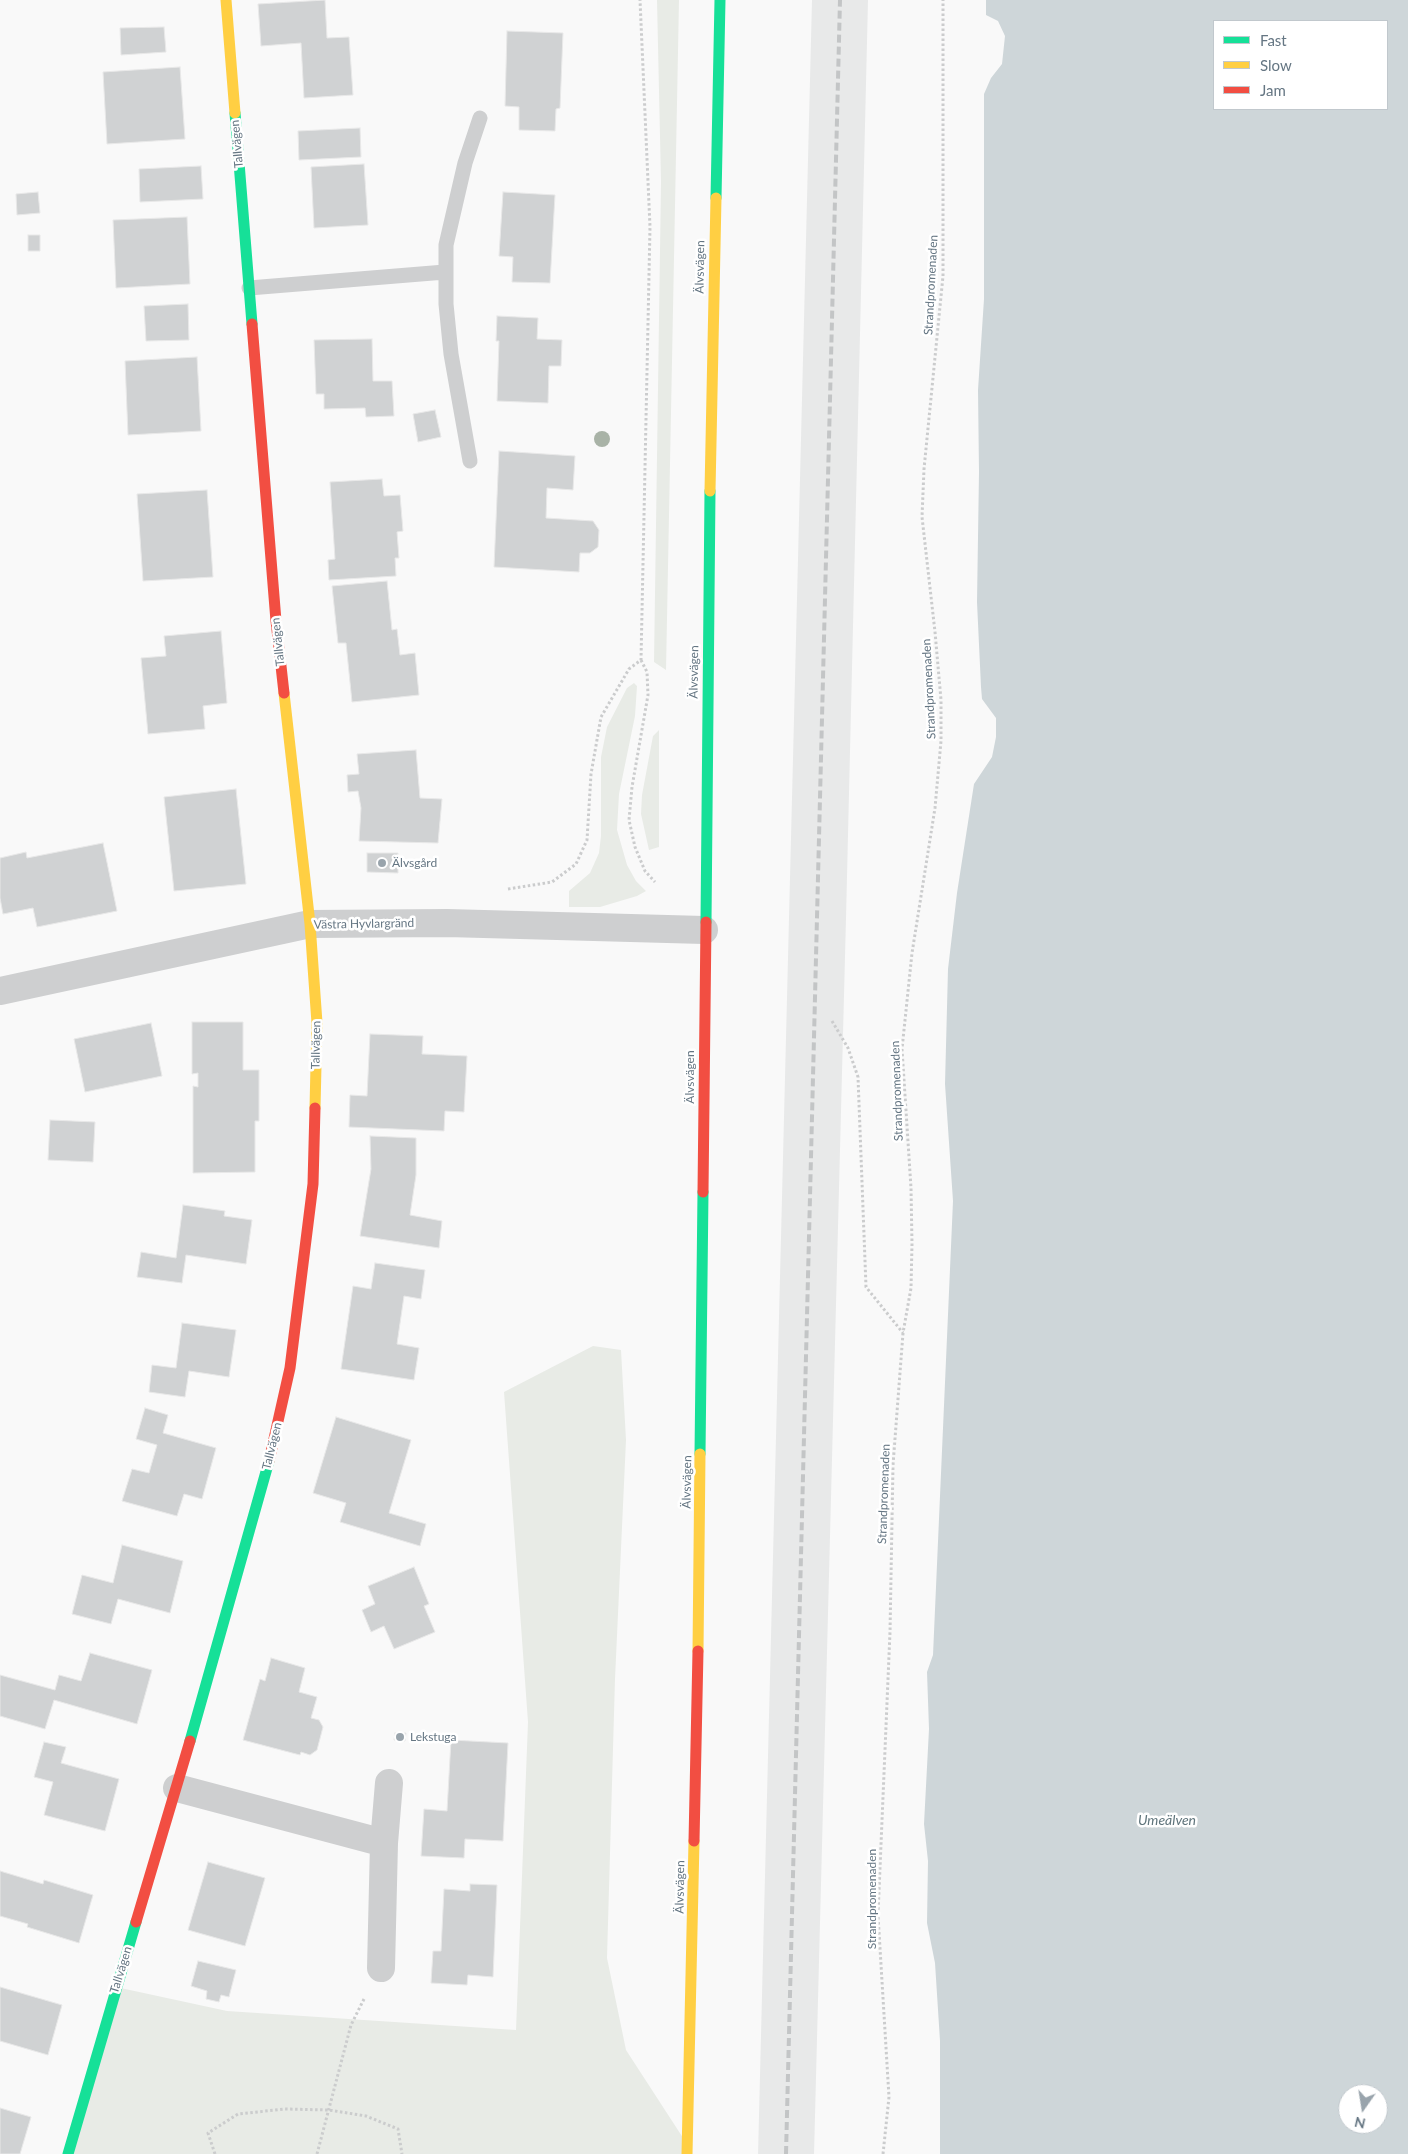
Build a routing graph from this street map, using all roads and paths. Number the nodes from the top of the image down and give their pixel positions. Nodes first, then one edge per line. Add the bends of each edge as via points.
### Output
1 (226, 0) edge
2 (640, 0) edge
3 (720, 0) edge
4 (943, 0) edge
5 (480, 118) dead end
6 (445, 272) junction
7 (249, 288) junction
8 (470, 461) dead end
9 (641, 660) junction
10 (656, 882) dead end
11 (499, 890) dead end
12 (310, 924) junction
13 (704, 930) junction
14 (0, 991) edge
15 (832, 1020) dead end
16 (903, 1333) junction
17 (389, 1783) dead end
18 (177, 1788) junction
19 (384, 1843) junction
20 (381, 1968) joint
21 (329, 2110) junction
22 (68, 2154) edge
23 (215, 2154) edge
24 (317, 2154) edge
25 (402, 2154) edge
26 (687, 2154) edge
27 (882, 2154) edge

1 - 7 street, Tallvägen
2 - 9 path via 650,227
3 - 13 street, Älvsvägen
4 - 16 path, Strandpromenaden via 943,276 922,517 941,700 941,741 902,1049 912,1234 911,1288
5 - 6 lane via 451,217
6 - 7 lane
6 - 8 lane via 450,354
7 - 12 street, Tallvägen via 276,621
9 - 10 path via 646,672 648,695 629,820 645,871
9 - 11 path via 625,674 601,717 591,774 587,840 576,864 552,882
12 - 13 street, Västra Hyvlargränd via 447,923
12 - 14 street, Västra Hyvlargränd
12 - 18 street, Tallvägen via 317,1023 313,1184 290,1368 274,1442
13 - 26 street, Älvsvägen via 698,1691
15 - 16 path via 848,1048 858,1077 866,1287
16 - 27 path, Strandpromenaden via 893,1465 890,1632 878,1915 889,2097
17 - 19 street
18 - 19 street
18 - 22 street, Tallvägen
19 - 20 street
20 - 21 path via 351,2025
21 - 23 path via 285,2108 238,2114 208,2133
21 - 24 path
21 - 25 path via 366,2116 398,2129

